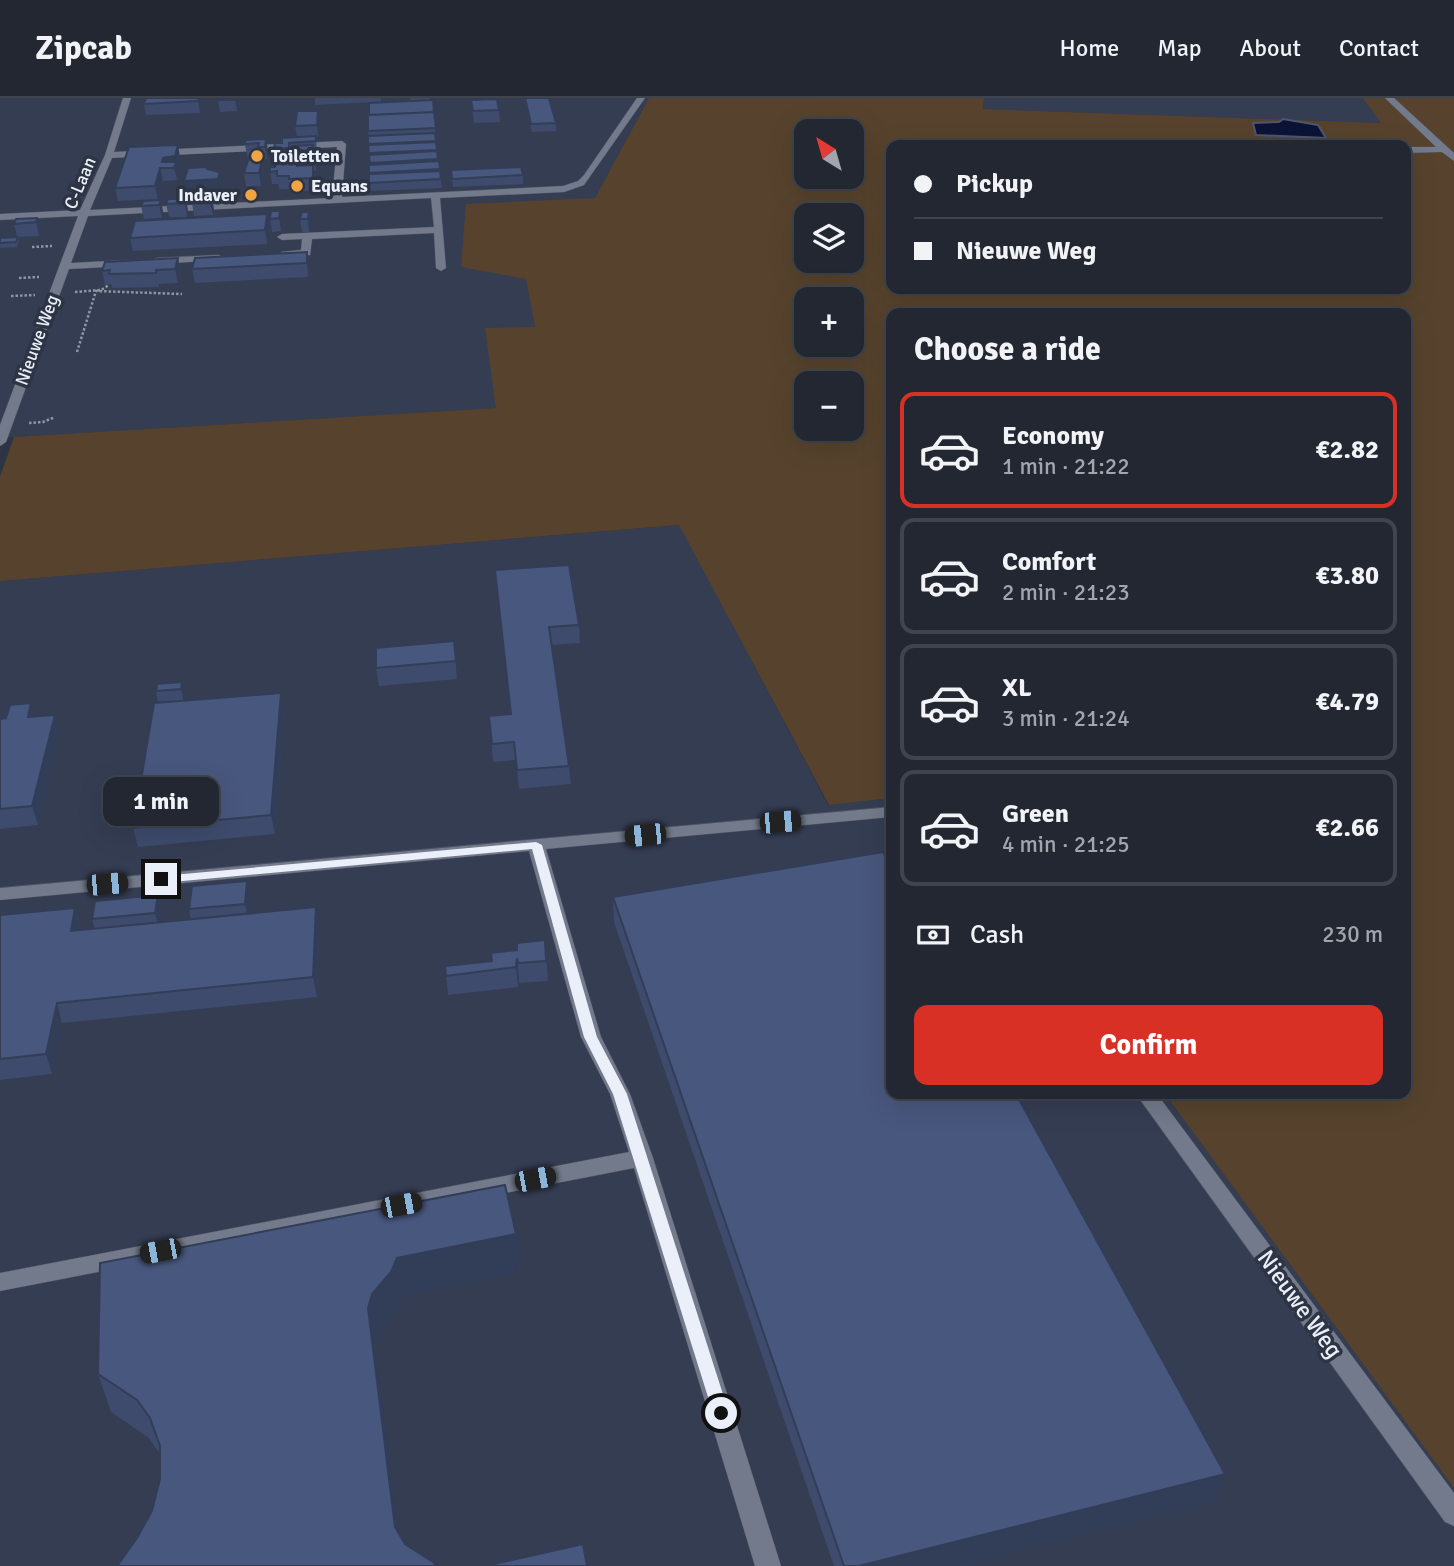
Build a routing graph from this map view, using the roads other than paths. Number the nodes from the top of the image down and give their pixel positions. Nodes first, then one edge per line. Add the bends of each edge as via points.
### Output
1 (127, 98) edge
2 (641, 98) edge
3 (1389, 98) edge
4 (1444, 149) junction
5 (1411, 150) edge
6 (109, 155) junction
7 (1454, 158) edge
8 (435, 195) junction
9 (337, 200) junction
10 (84, 213) junction
11 (0, 217) edge
12 (439, 230) junction
13 (307, 236) junction
14 (282, 237) edge
15 (268, 255) edge
16 (230, 257) edge
17 (64, 266) junction
18 (441, 268) dead end
19 (60, 278) joint
20 (3, 419) edge
21 (0, 442) edge
22 (886, 812) edge
23 (536, 845) junction
24 (0, 894) edge
25 (1150, 1099) edge
26 (642, 1158) junction
27 (0, 1282) edge
28 (1454, 1514) edge
29 (768, 1566) edge

1 - 6 street, C-Laan
2 - 8 street via 581,183 564,189
3 - 4 street
4 - 5 street
4 - 7 street
6 - 9 street via 342,144
6 - 10 street, C-Laan
8 - 9 street
8 - 12 street
9 - 10 street
10 - 11 street
10 - 17 street, C-Laan
12 - 13 street
12 - 18 street
13 - 14 street
13 - 15 street via 306,253
16 - 17 street
17 - 19 street, C-Laan
19 - 20 street, Nieuwe Weg
20 - 21 street, Nieuwe Weg
22 - 23 street
23 - 24 street
23 - 26 street via 591,1037 620,1094
25 - 28 street, Nieuwe Weg
26 - 27 street
26 - 29 street

